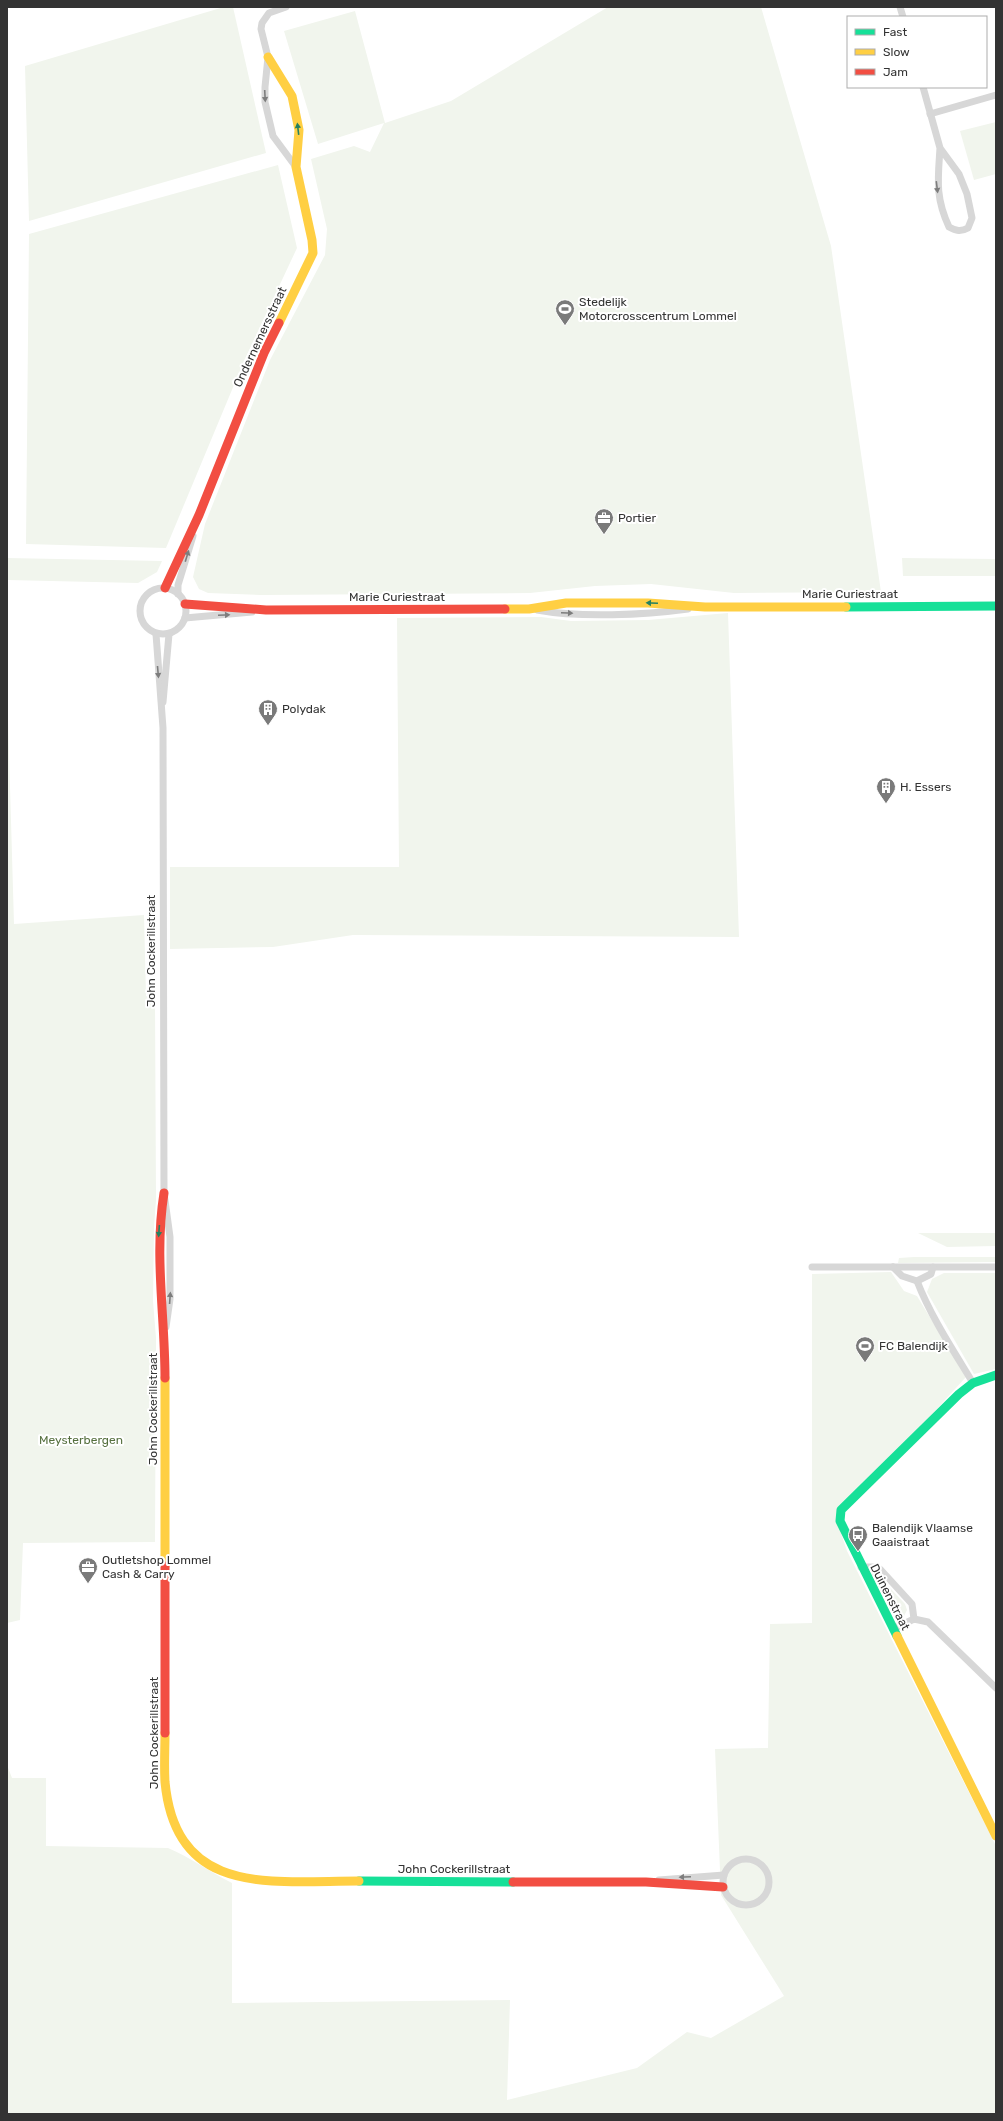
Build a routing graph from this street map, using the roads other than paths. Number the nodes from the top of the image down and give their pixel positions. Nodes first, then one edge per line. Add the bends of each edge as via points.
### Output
1 (286, 7) edge
2 (268, 57) junction
3 (923, 88) edge
4 (996, 96) edge
5 (930, 114) junction
6 (940, 148) junction
7 (296, 167) junction
8 (199, 515) junction
9 (165, 588) junction
10 (178, 594) junction
11 (185, 604) junction
12 (996, 606) edge
13 (266, 610) junction
14 (185, 618) junction
15 (156, 634) junction
16 (169, 634) junction
17 (162, 710) junction
18 (164, 1193) joint
19 (812, 1267) dead end
20 (893, 1267) junction
21 (933, 1267) junction
22 (996, 1267) edge
23 (917, 1281) junction
24 (996, 1375) edge
25 (973, 1384) junction
26 (861, 1567) junction
27 (914, 1619) junction
28 (893, 1629) junction
29 (996, 1688) edge
30 (996, 1836) edge
31 (724, 1874) junction
32 (646, 1882) junction
33 (723, 1887) junction

1 - 2 street, Ondernemersstraat via 270,13 262,23 261,29
7 -> 2 street, Ondernemersstraat via 299,130 292,96
2 -> 7 street, Ondernemersstraat via 264,87 273,136
3 - 5 street
4 - 5 street
5 - 6 street
6 -> 6 street via 936,183 943,213 949,227 964,230 971,224 969,200 959,174
7 - 8 street, Ondernemersstraat via 313,253 257,368
8 - 9 street, Ondernemersstraat
10 -> 8 street, Ondernemersstraat via 178,585
9 - 10 street
9 - 15 street via 150,592 141,603 139,611 144,625
10 - 11 street
11 - 13 street, Marie Curiestraat
11 - 14 street
12 - 13 street, Marie Curiestraat via 704,607 648,603 566,603 529,609
14 -> 13 street
14 - 16 street via 176,630
15 - 16 street
15 -> 17 street, John Cockerillstraat
16 - 17 street, John Cockerillstraat
17 - 18 street, John Cockerillstraat
18 - 32 street, John Cockerillstraat via 159,1232 159,1297 165,1337 165,1781 171,1818 187,1848 227,1875 259,1882
19 - 20 street
20 - 21 street
20 - 23 street via 902,1276
21 - 22 street
21 - 23 street via 931,1274
23 - 25 street via 938,1324
24 - 25 street, Duinenstraat
25 - 26 street, Duinenstraat via 959,1394 842,1510 840,1521
26 - 27 street via 880,1569 912,1604
26 - 28 street, Duinenstraat
27 - 28 street
27 - 29 street via 923,1620 934,1626
28 - 30 street, Duinenstraat
31 -> 32 street, John Cockerillstraat
31 - 33 street
31 - 33 street via 733,1863 746,1859 754,1860 765,1870 768,1884 762,1898 748,1905 733,1901
32 - 33 street, John Cockerillstraat

